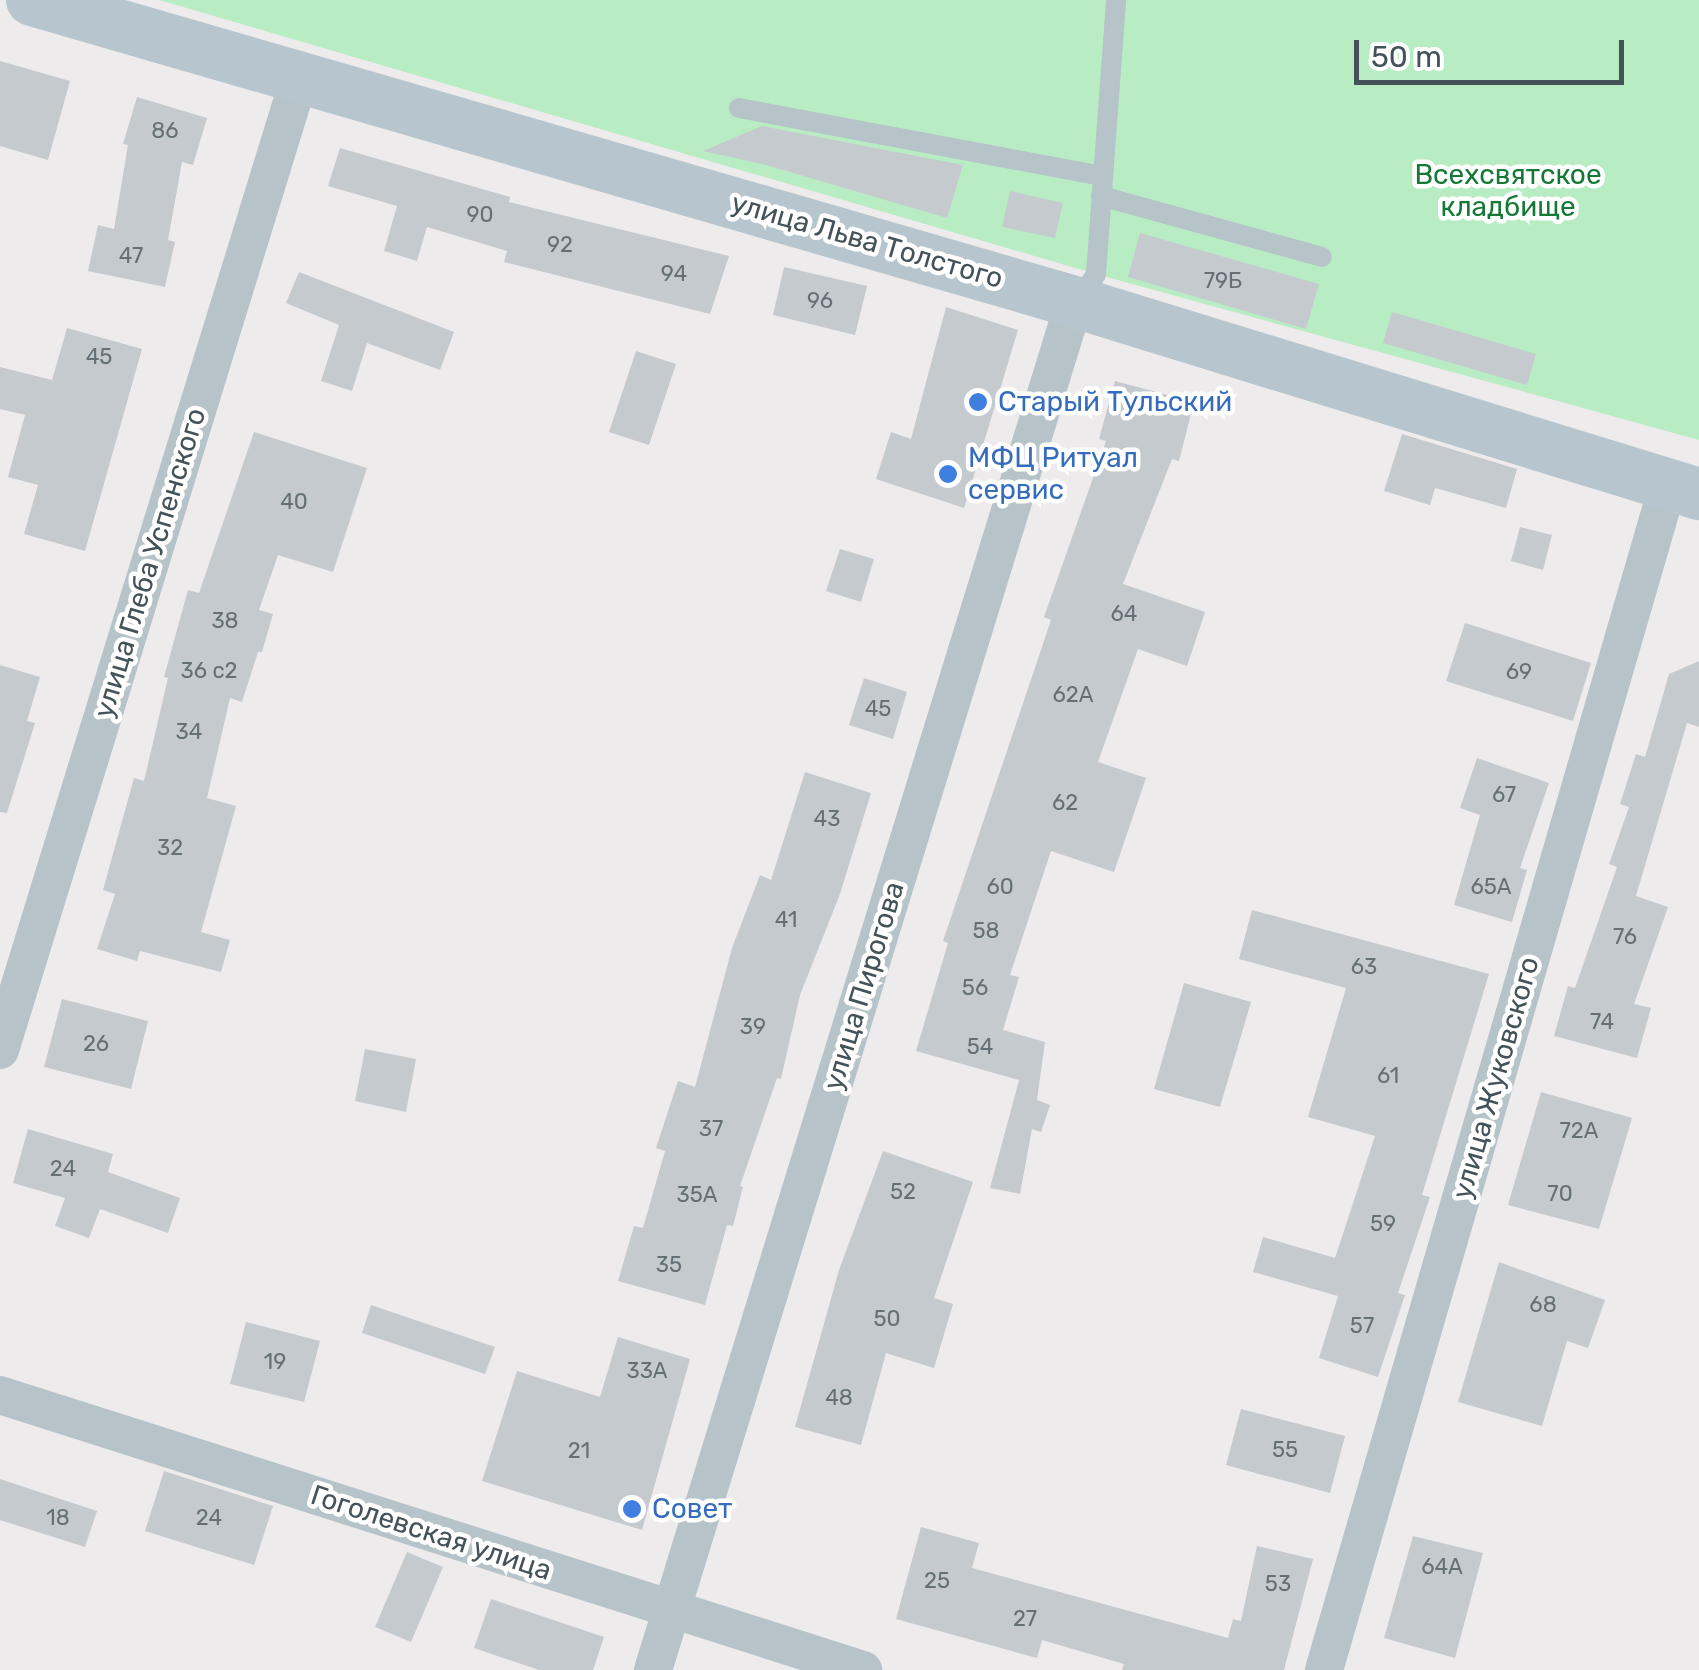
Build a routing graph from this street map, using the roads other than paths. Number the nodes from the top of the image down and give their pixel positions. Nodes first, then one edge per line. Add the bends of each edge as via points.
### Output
1 (32, 0) edge
2 (1116, 0) edge
3 (300, 76) junction
4 (739, 108) dead end
5 (1102, 186) junction
6 (1322, 257) dead end
7 (1078, 303) junction
8 (1683, 490) edge
9 (0, 1050) edge
10 (0, 1396) edge
11 (672, 1612) junction
12 (653, 1670) edge
13 (863, 1670) edge
14 (1324, 1670) edge

1 - 3 street, улица Льва Толстого
2 - 5 lane
3 - 7 street, улица Льва Толстого
3 - 9 street, улица Глеба Успенского
4 - 5 lane
5 - 6 lane
5 - 7 lane via 1096,274
7 - 8 street, улица Льва Толстого
7 - 11 street, улица Пирогова
8 - 14 street, улица Жуковского
10 - 11 street, Гоголевская улица
11 - 12 street, улица Пирогова
11 - 13 street, Гоголевская улица

